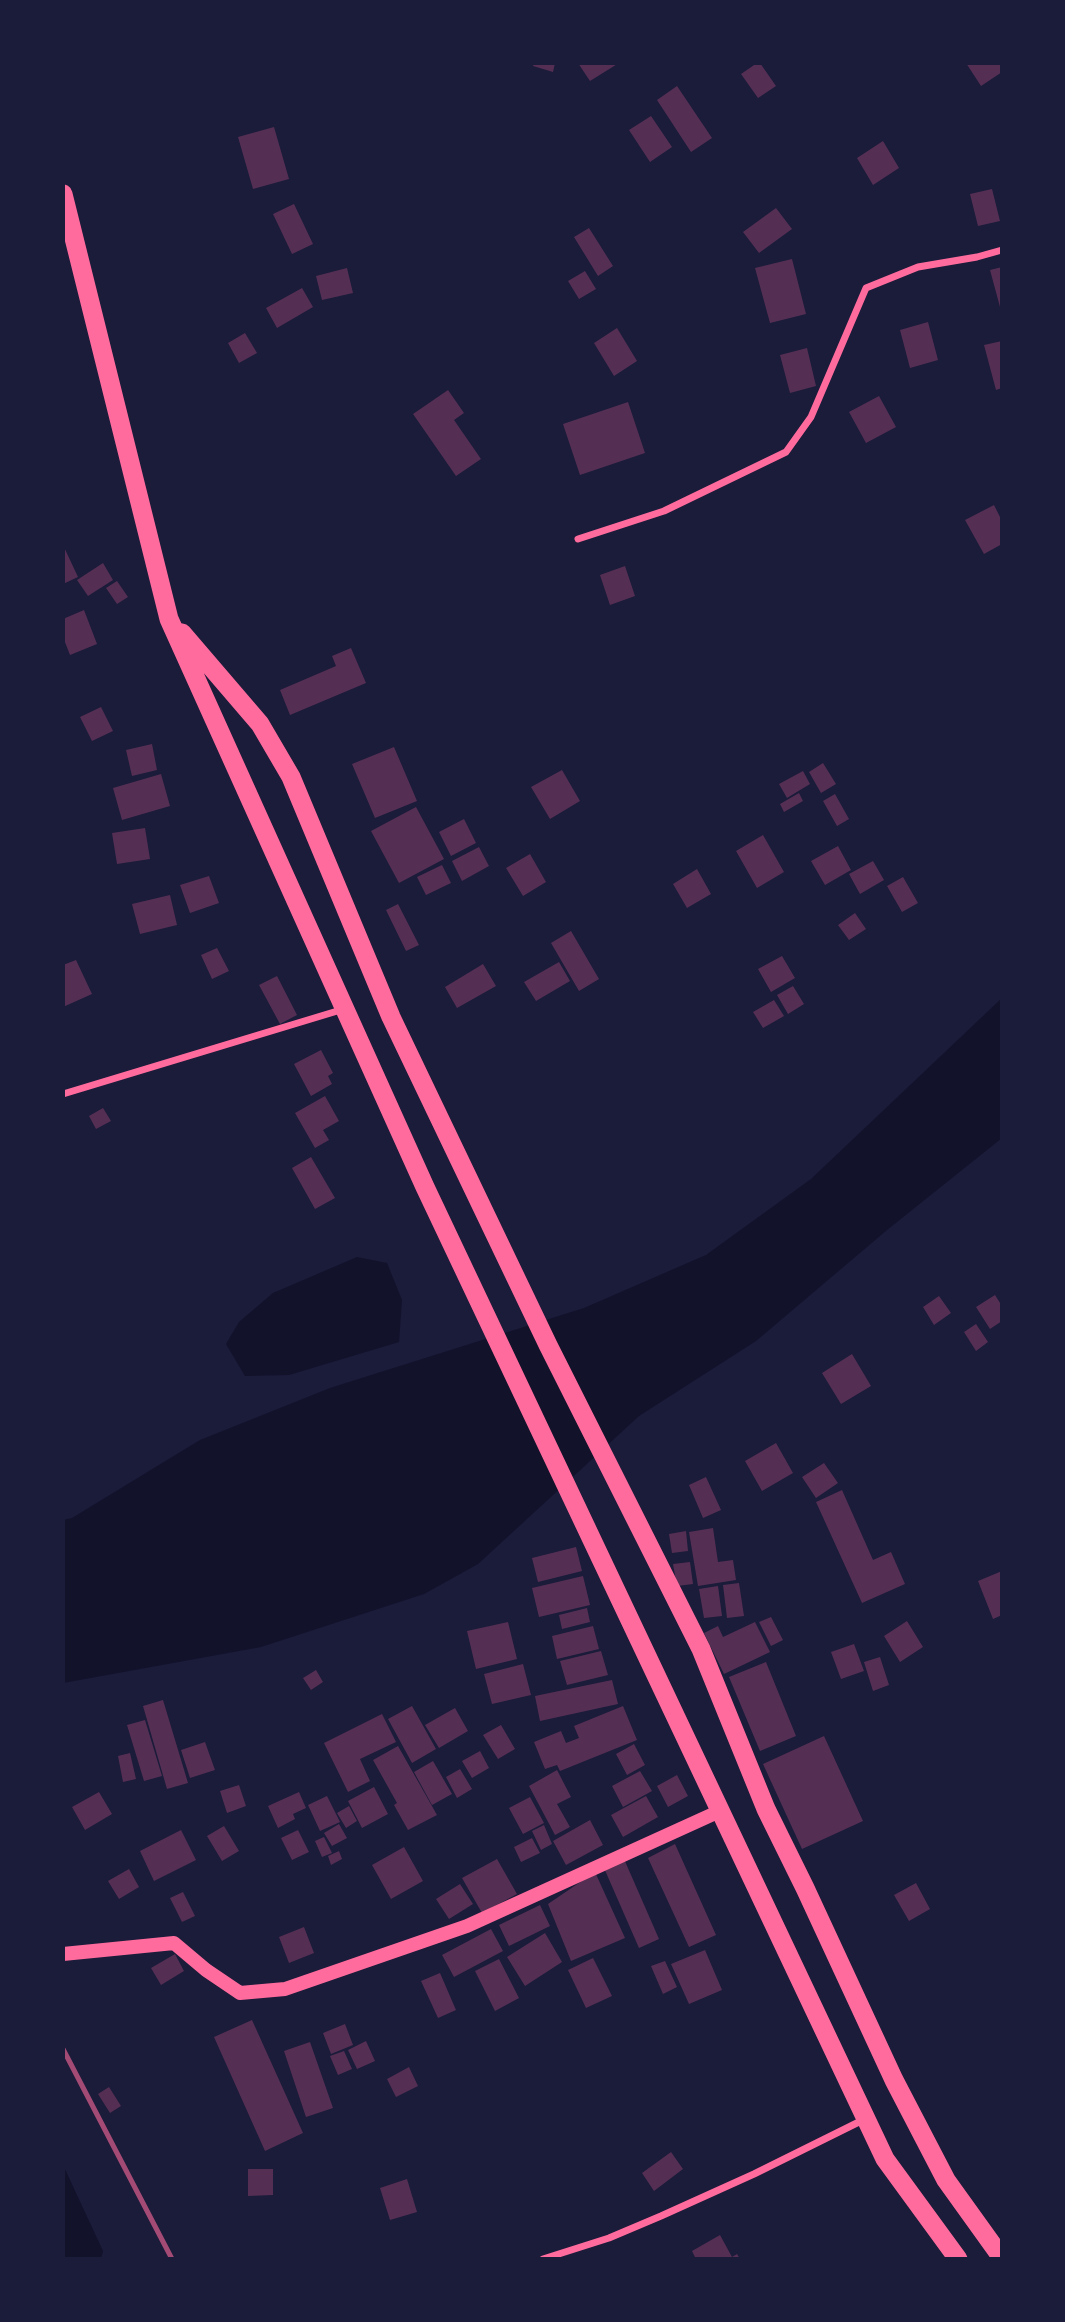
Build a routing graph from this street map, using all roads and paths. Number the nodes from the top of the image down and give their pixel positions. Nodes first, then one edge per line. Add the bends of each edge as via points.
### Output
1 (63, 194) edge
2 (1002, 250) edge
3 (578, 539) dead end
4 (169, 619) junction
5 (345, 1009) junction
6 (63, 1094) edge
7 (720, 1811) junction
8 (63, 1954) edge
9 (866, 2118) junction
10 (1002, 2258) edge
11 (543, 2259) edge
12 (958, 2259) edge

1 - 4 highway
2 - 3 street via 918,267 866,288 811,417 786,452 664,511
4 - 5 highway
4 - 10 highway via 260,724 291,777 391,1017 701,1649 766,1809 894,2080 946,2180
5 - 6 street
5 - 7 highway
7 - 8 main road via 467,1926 285,1989 240,1993 174,1943
7 - 9 highway
9 - 11 street via 661,2216
9 - 12 highway via 885,2159

